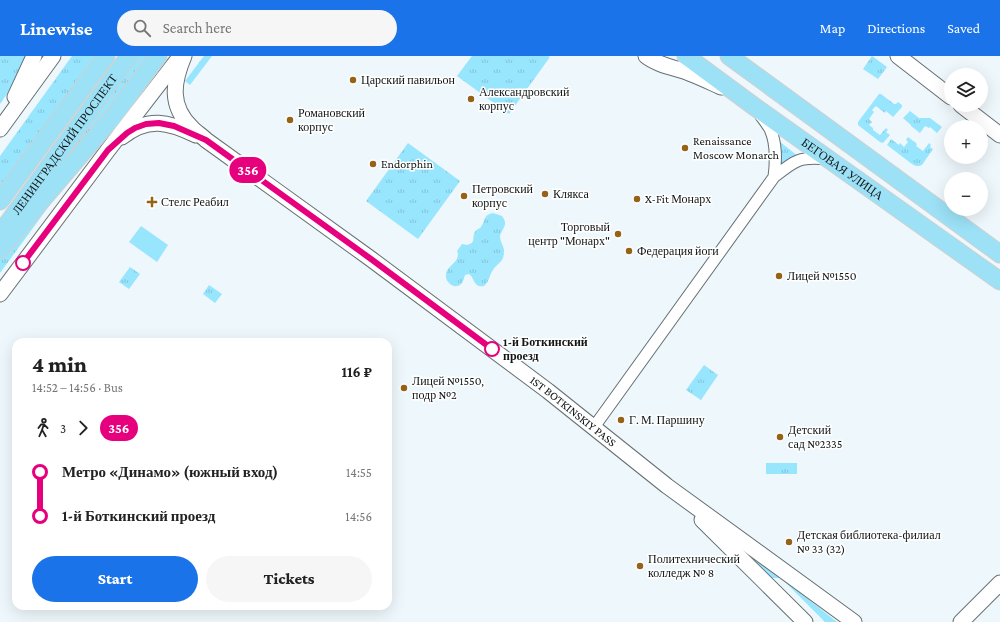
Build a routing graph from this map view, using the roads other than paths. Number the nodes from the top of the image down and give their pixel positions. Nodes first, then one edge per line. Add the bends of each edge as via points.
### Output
1 (34, 56) edge
2 (53, 56) edge
3 (106, 56) edge
4 (129, 56) edge
5 (158, 56) edge
6 (180, 56) edge
7 (184, 56) edge
8 (646, 56) edge
9 (686, 56) edge
10 (729, 56) edge
11 (898, 56) edge
12 (944, 92) edge
13 (738, 94) junction
14 (755, 107) junction
15 (970, 112) edge
16 (112, 118) junction
17 (0, 129) edge
18 (1000, 135) edge
19 (206, 140) junction
20 (108, 150) junction
21 (829, 159) junction
22 (774, 177) junction
23 (0, 201) edge
24 (0, 234) edge
25 (38, 243) junction
26 (0, 249) edge
27 (1000, 254) edge
28 (1000, 280) edge
29 (0, 294) edge
30 (594, 428) junction
31 (667, 486) junction
32 (1000, 583) edge
33 (805, 622) edge
34 (854, 622) edge
35 (961, 622) edge

1 - 17 street
2 - 17 street
3 - 23 main road, ЛЕНИНГРАДСКИЙ ПРОСПЕКТ
4 - 24 main road, ЛЕНИНГРАДСКИЙ ПРОСПЕКТ
5 - 16 main road
6 - 20 street
7 - 19 street, 1ST BOTKINSKIY PASS via 177,74 176,103 183,118
8 - 13 street
9 - 13 main road, БЕГОВАЯ УЛИЦА
10 - 27 main road, БЕГОВАЯ УЛИЦА
11 - 12 street
13 - 14 main road, БЕГОВАЯ УЛИЦА
14 - 21 main road, БЕГОВАЯ УЛИЦА
14 - 22 street via 770,130 774,142
15 - 18 street
16 - 25 street
16 - 26 main road
19 - 20 street, 1ST BOTKINSKIY PASS via 174,126 146,124 127,133
19 - 30 street, 1ST BOTKINSKIY PASS via 371,259
20 - 25 street
21 - 22 street via 810,158 795,161
21 - 28 main road, БЕГОВАЯ УЛИЦА
22 - 30 street
25 - 29 street
30 - 31 street, 1ST BOTKINSKIY PASS
31 - 33 street, 1ST BOTKINSKIY PASS
31 - 34 street, 1ST BOTKINSKIY PASS
32 - 35 street

